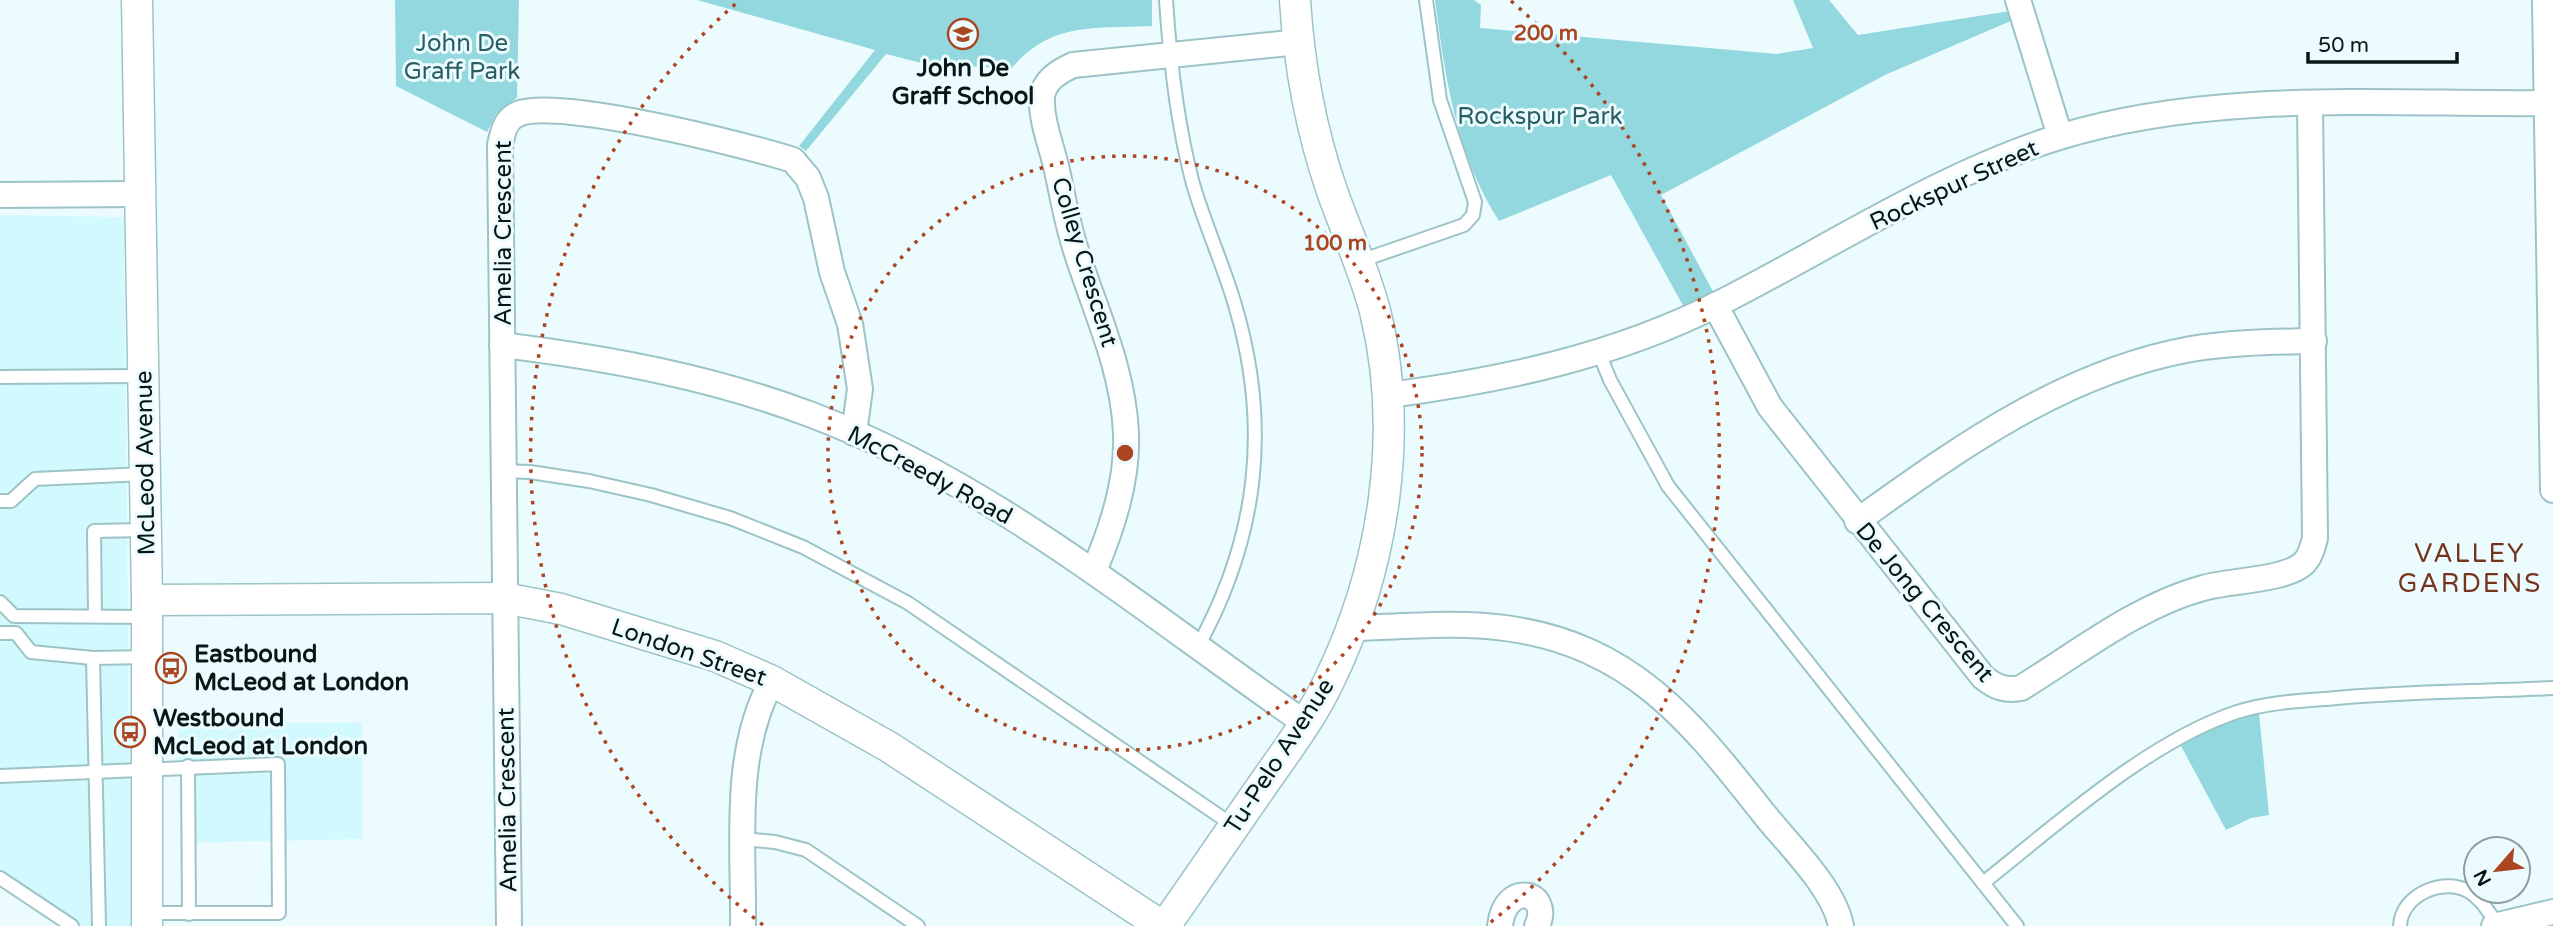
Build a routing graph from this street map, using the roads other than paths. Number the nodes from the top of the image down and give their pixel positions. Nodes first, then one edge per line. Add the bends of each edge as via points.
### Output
1 (137, 0) edge
2 (1166, 0) edge
3 (1295, 0) edge
4 (1426, 0) edge
5 (2018, 0) edge
6 (2545, 0) edge
7 (1299, 42) junction
8 (1170, 57) junction
9 (2550, 103) edge
10 (2310, 104) junction
11 (2060, 136) junction
12 (139, 194) junction
13 (0, 195) edge
14 (1359, 261) junction
15 (1715, 305) junction
16 (2314, 341) junction
17 (502, 345) junction
18 (1599, 353) junction
19 (143, 376) junction
20 (0, 377) edge
21 (1389, 395) junction
22 (855, 433) junction
23 (503, 471) junction
24 (145, 474) junction
25 (2553, 489) edge
26 (0, 501) edge
27 (1857, 521) junction
28 (145, 530) junction
29 (1094, 571) junction
30 (504, 598) junction
31 (0, 602) edge
32 (147, 608) junction
33 (95, 616) junction
34 (1352, 628) junction
35 (0, 633) edge
36 (1197, 649) junction
37 (93, 657) junction
38 (147, 657) junction
39 (772, 681) junction
40 (2553, 688) edge
41 (1306, 723) junction
42 (188, 766) junction
43 (146, 770) junction
44 (96, 774) junction
45 (0, 776) edge
46 (1234, 827) junction
47 (744, 839) junction
48 (0, 878) edge
49 (1983, 883) junction
50 (2553, 912) edge
51 (189, 914) junction
52 (147, 920) edge
53 (72, 926) edge
54 (99, 926) edge
55 (509, 926) edge
56 (743, 926) edge
57 (918, 926) edge
58 (1164, 926) edge
59 (1500, 926) edge
60 (1537, 926) edge
61 (1841, 926) edge
62 (2017, 926) edge
63 (2400, 926) edge
64 (2496, 926) edge

1 - 12 street, McLeod Avenue
2 - 8 lane
3 - 7 street, Tu-Pelo Avenue
4 - 14 lane via 1440,100 1475,202 1473,215 1464,225
5 - 11 street
6 - 9 street
7 - 8 street, Colley Crescent
7 - 14 street, Tu-Pelo Avenue via 1319,149
8 - 29 street, Colley Crescent via 1073,65 1048,81 1042,97 1074,243 1114,358 1126,434 1121,488
8 - 36 lane via 1193,184 1235,303 1256,411 1248,519 1223,598
9 - 10 street, Rockspur Street
9 - 25 street
10 - 11 street, Rockspur Street via 2171,112
10 - 16 street, De Jong Crescent
11 - 15 street, Rockspur Street via 1965,174
12 - 13 street
12 - 19 street, McLeod Avenue
14 - 21 street, Tu-Pelo Avenue via 1375,311
15 - 18 street, Rockspur Street
15 - 27 street, De Jong Crescent via 1770,407
16 - 27 street via 2191,349 2107,372 2003,422
16 - 27 street, De Jong Crescent via 2315,538 2305,562 2282,574 2211,585 2166,601 2021,688 1994,687 1983,677
17 - 22 street, McCreedy Road via 589,355 677,373 746,392
17 - 22 street, Amelia Crescent via 500,145 504,127 514,115 534,108 617,119 774,153 793,160 808,178 816,198 849,324 860,389
17 - 23 street, Amelia Crescent
18 - 21 street, Rockspur Street via 1483,382
18 - 49 lane via 1668,486
19 - 20 lane
19 - 24 street, McLeod Avenue
21 - 34 street, Tu-Pelo Avenue via 1387,461 1377,538
22 - 29 street, McCreedy Road via 1011,517
23 - 30 street, Amelia Crescent
23 - 46 lane via 589,481 650,495 730,518 803,547 908,603
24 - 26 lane via 34,479 11,501
24 - 28 street, McLeod Avenue
28 - 32 street, McLeod Avenue
28 - 33 lane via 94,531
29 - 36 street, McCreedy Road
30 - 32 street, London Street
30 - 39 street, London Street via 561,609 715,656
30 - 55 street, Amelia Crescent
31 - 33 lane via 14,616
32 - 33 lane
32 - 38 street, McLeod Avenue
34 - 41 street, Tu-Pelo Avenue
34 - 61 street via 1503,628 1559,640 1620,667 1653,689 1714,751 1827,894
35 - 37 lane via 16,633 31,652
36 - 41 street, McCreedy Road
37 - 38 lane
37 - 44 lane
38 - 43 street, McLeod Avenue
39 - 47 street via 758,707 745,775
39 - 58 street, London Street via 889,747
40 - 49 lane via 2436,690 2286,702 2239,711 2185,736 2132,769
41 - 46 street, Tu-Pelo Avenue
42 - 43 lane
42 - 51 lane
42 - 51 lane via 278,764 279,913
43 - 44 lane
43 - 52 street, McLeod Avenue
44 - 45 lane
44 - 54 lane
46 - 58 street, Tu-Pelo Avenue
47 - 56 street
47 - 57 lane via 806,850
48 - 53 lane
49 - 62 lane
50 - 64 street
51 - 52 lane
59 - 60 street via 1503,908 1522,894 1541,907
63 - 64 lane via 2406,905 2420,893 2459,887 2477,898

